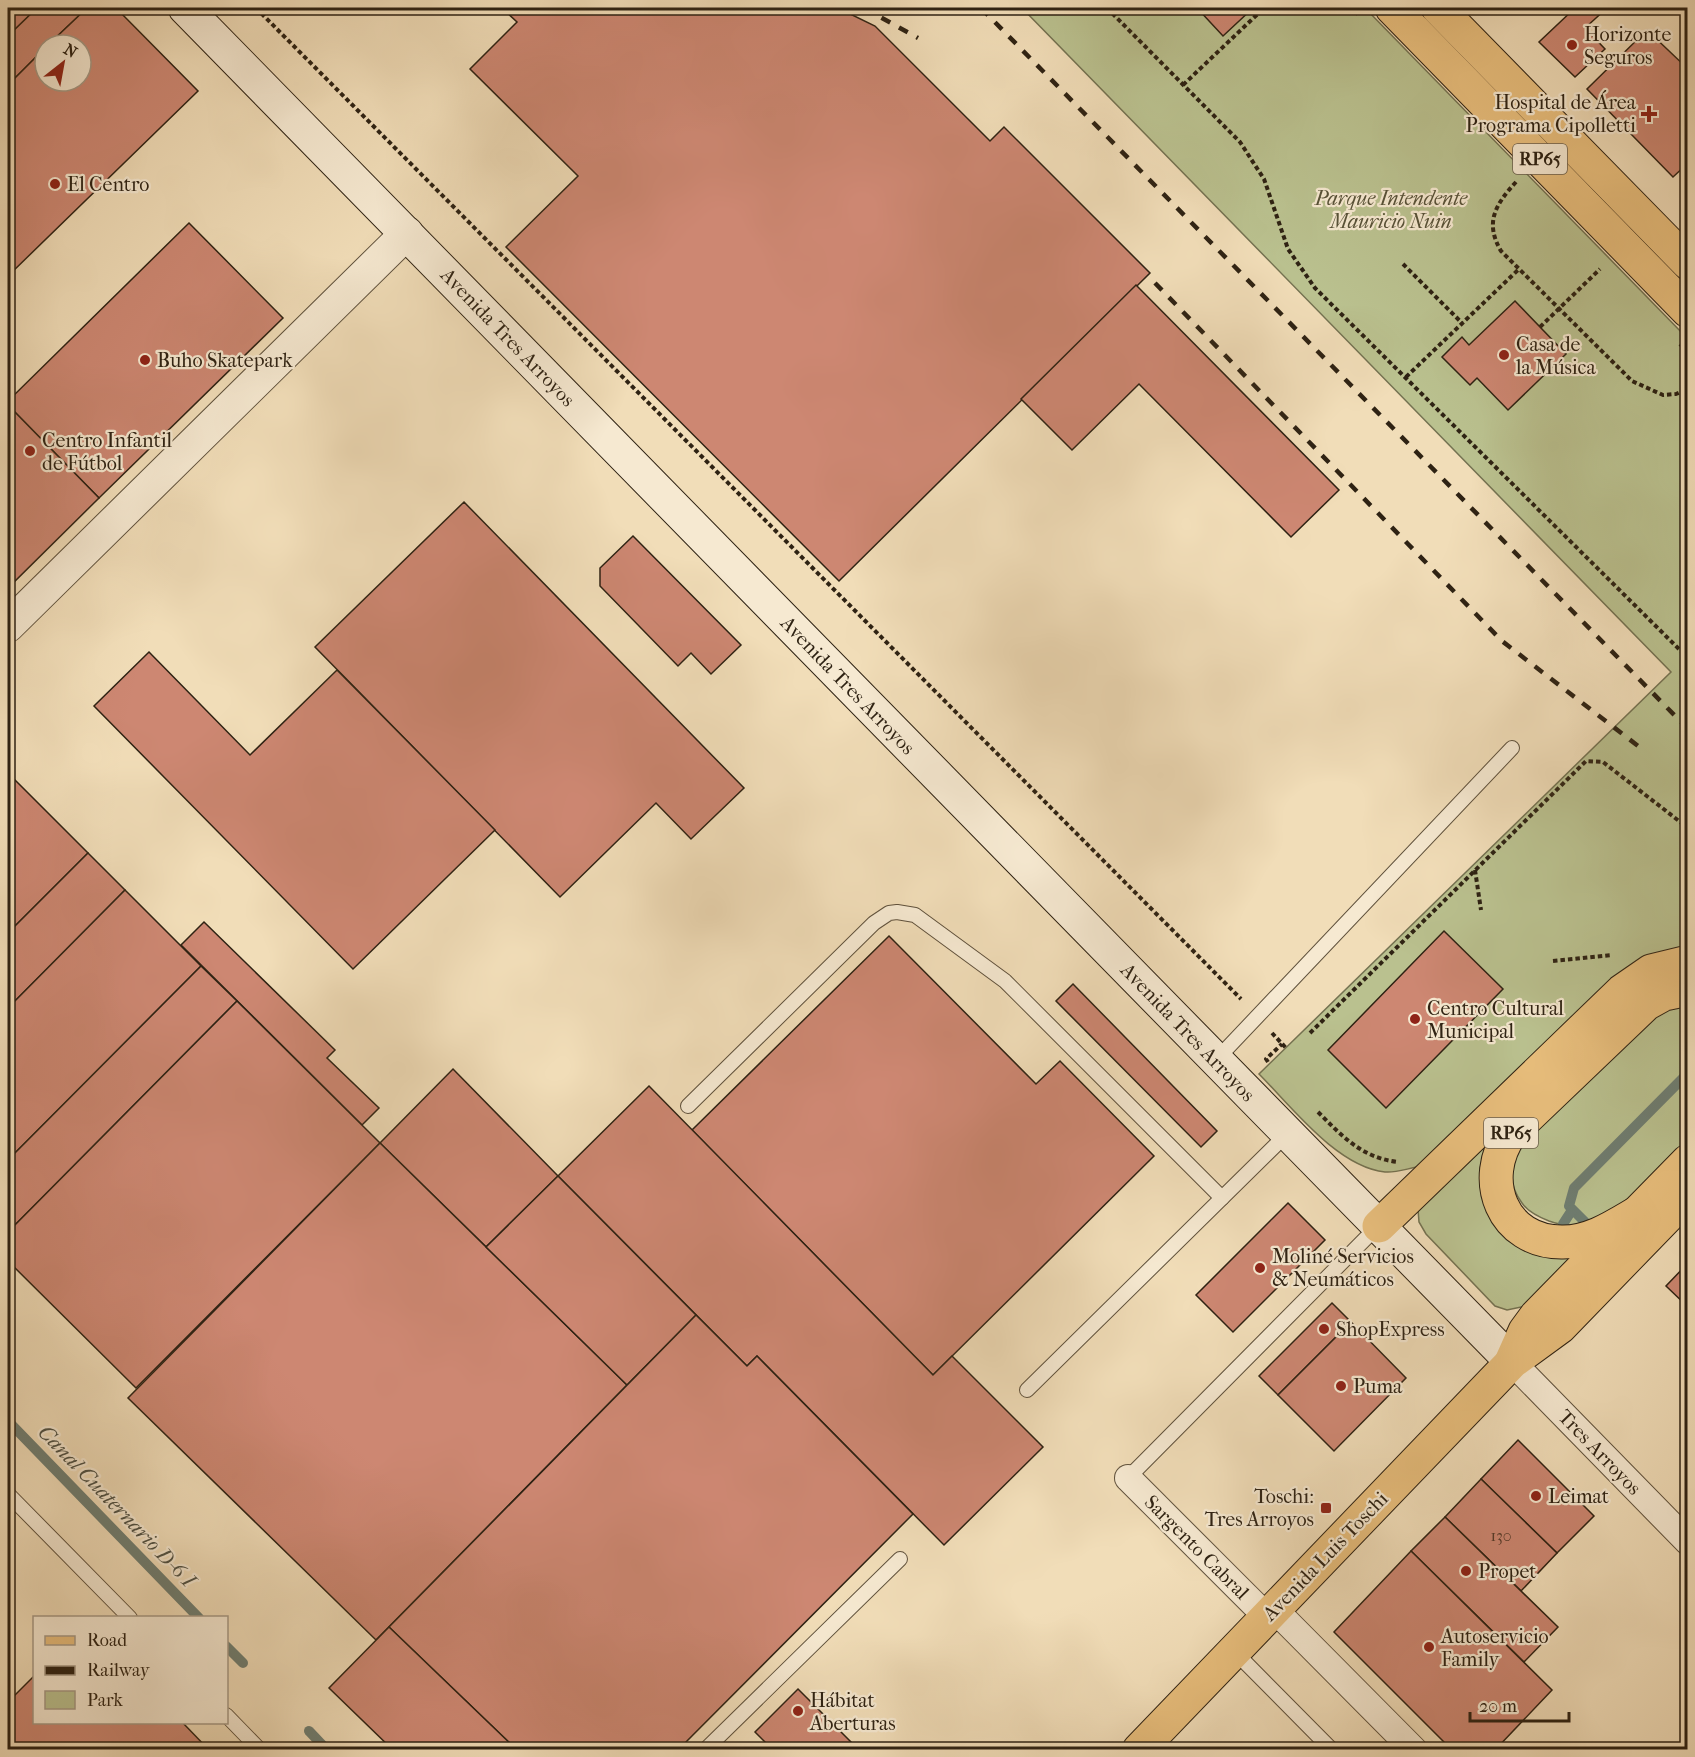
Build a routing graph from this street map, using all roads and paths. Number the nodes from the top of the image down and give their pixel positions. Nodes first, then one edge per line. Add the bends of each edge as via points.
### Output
1 (185, 8) edge
2 (256, 8) edge
3 (1107, 8) edge
4 (1264, 8) edge
5 (1392, 8) edge
6 (1438, 8) edge
7 (1183, 85) junction
8 (1519, 179) dead end
9 (407, 233) junction
10 (1688, 263) edge
11 (1403, 264) dead end
12 (1603, 265) dead end
13 (1519, 269) junction
14 (1559, 309) junction
15 (1688, 311) edge
16 (1462, 323) junction
17 (1540, 327) dead end
18 (1406, 377) junction
19 (1688, 389) edge
20 (8, 626) edge
21 (1688, 646) edge
22 (1682, 652) junction
23 (1688, 658) edge
24 (1512, 748) dead end
25 (1688, 828) edge
26 (1475, 870) junction
27 (1481, 910) dead end
28 (1622, 954) dead end
29 (1553, 961) dead end
30 (1688, 962) edge
31 (1688, 989) edge
32 (1258, 1017) junction
33 (1310, 1033) dead end
34 (1216, 1060) junction
35 (1270, 1064) dead end
36 (688, 1106) dead end
37 (1316, 1110) dead end
38 (1288, 1133) junction
39 (1688, 1161) edge
40 (1400, 1162) dead end
41 (1688, 1195) edge
42 (1222, 1198) junction
43 (1635, 1214) junction
44 (1379, 1226) junction
45 (1512, 1362) junction
46 (1027, 1390) dead end
47 (1128, 1478) joint
48 (8, 1494) edge
49 (1688, 1542) edge
50 (900, 1559) dead end
51 (1270, 1613) junction
52 (129, 1616) edge
53 (1234, 1651) junction
54 (228, 1717) edge
55 (260, 1749) edge
56 (705, 1749) edge
57 (1139, 1749) edge
58 (1332, 1749) edge
59 (1414, 1749) edge

1 - 9 main road, Avenida Tres Arroyos
2 - 32 path
3 - 7 path
4 - 7 path
5 - 15 main road, RP65
6 - 10 main road, RP65
7 - 18 path via 1240,142 1254,162 1264,179 1288,249 1315,288
8 - 13 path via 1491,218 1494,240
9 - 20 street
9 - 34 main road, Avenida Tres Arroyos
11 - 16 path
12 - 14 path
13 - 14 path
13 - 16 path
14 - 17 path
14 - 19 path via 1641,387 1663,395
16 - 18 path
18 - 22 path
21 - 22 path
22 - 23 path
24 - 32 lane
25 - 26 path via 1603,762 1592,760 1581,766
26 - 27 path
26 - 33 path
28 - 29 path
30 - 44 main road via 1651,971 1622,991
31 - 43 main road, RP65 via 1664,994 1638,1011 1511,1133 1495,1166 1496,1191 1507,1214 1538,1239 1577,1241
32 - 34 lane
32 - 35 path via 1284,1046 1266,1059
34 - 38 main road, Avenida Tres Arroyos
36 - 42 lane via 874,923 889,913 906,912 1005,981
37 - 40 path via 1360,1150
38 - 42 lane
38 - 44 main road, Avenida Tres Arroyos
39 - 43 main road, Avenida Luis Toschi / RP65
41 - 45 main road, Avenida Luis Toschi via 1555,1331
42 - 46 lane
43 - 45 main road, Avenida Luis Toschi via 1536,1316
44 - 45 main road, Avenida Tres Arroyos
44 - 47 lane
45 - 49 street, Tres Arroyos
45 - 51 main road, Avenida Luis Toschi
47 - 51 street, Sargento Cabral
48 - 52 lane
50 - 56 lane
51 - 53 main road, Avenida Luis Toschi
51 - 59 street, Sargento Cabral
53 - 57 main road, Avenida Luis Toschi
53 - 58 lane
54 - 55 lane

